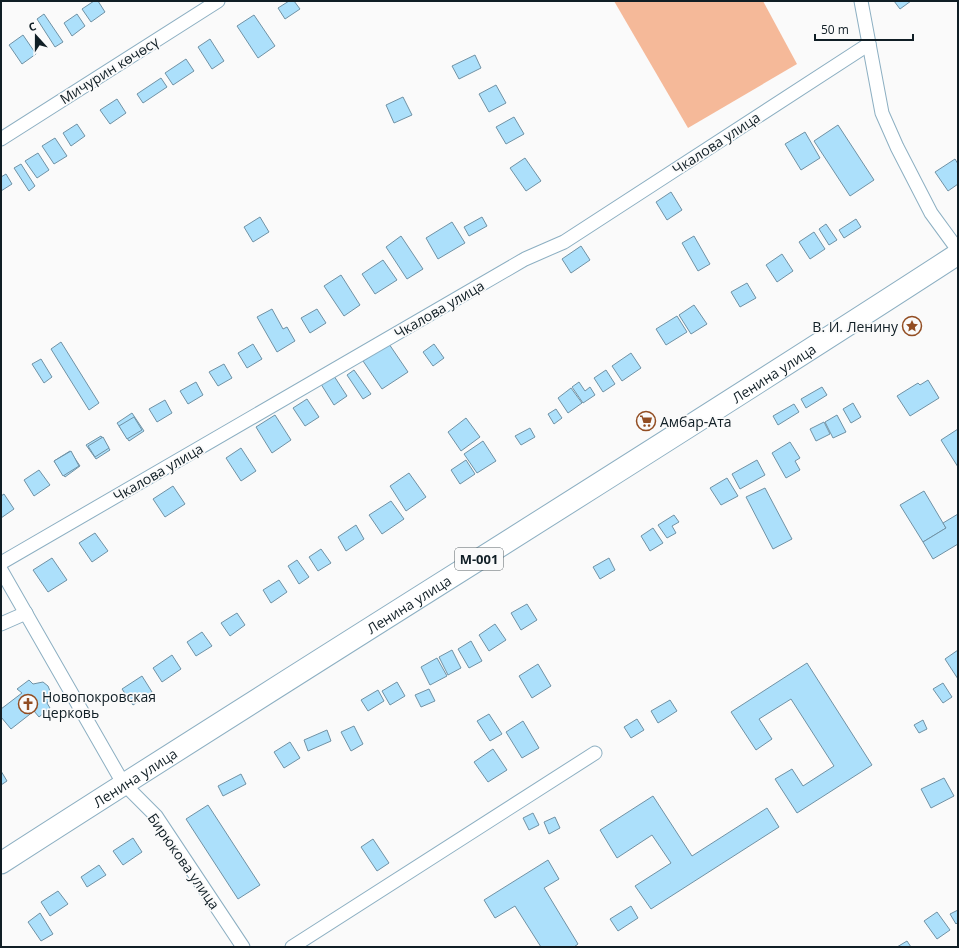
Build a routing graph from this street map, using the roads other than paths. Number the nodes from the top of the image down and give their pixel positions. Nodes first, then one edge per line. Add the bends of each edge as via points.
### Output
1 (218, 1) edge
2 (861, 1) edge
3 (869, 44) junction
4 (1, 139) edge
5 (958, 250) edge
6 (958, 254) edge
7 (1, 563) edge
8 (1, 570) edge
9 (26, 613) junction
10 (1, 624) edge
11 (595, 753) dead end
12 (123, 783) junction
13 (1, 863) edge
14 (243, 947) edge
15 (292, 947) edge

1 - 4 street, Мичурин көчөсү
2 - 3 street
3 - 5 street via 882,113 930,213
3 - 7 street, Чкалова улица via 564,242 525,259
6 - 12 main road, Ленина улица / М-001 via 787,365
8 - 9 street, Бирюкова улица
9 - 10 street
9 - 12 street, Бирюкова улица
11 - 15 street
12 - 13 main road, Ленина улица / М-001
12 - 14 street, Бирюкова улица via 156,816

